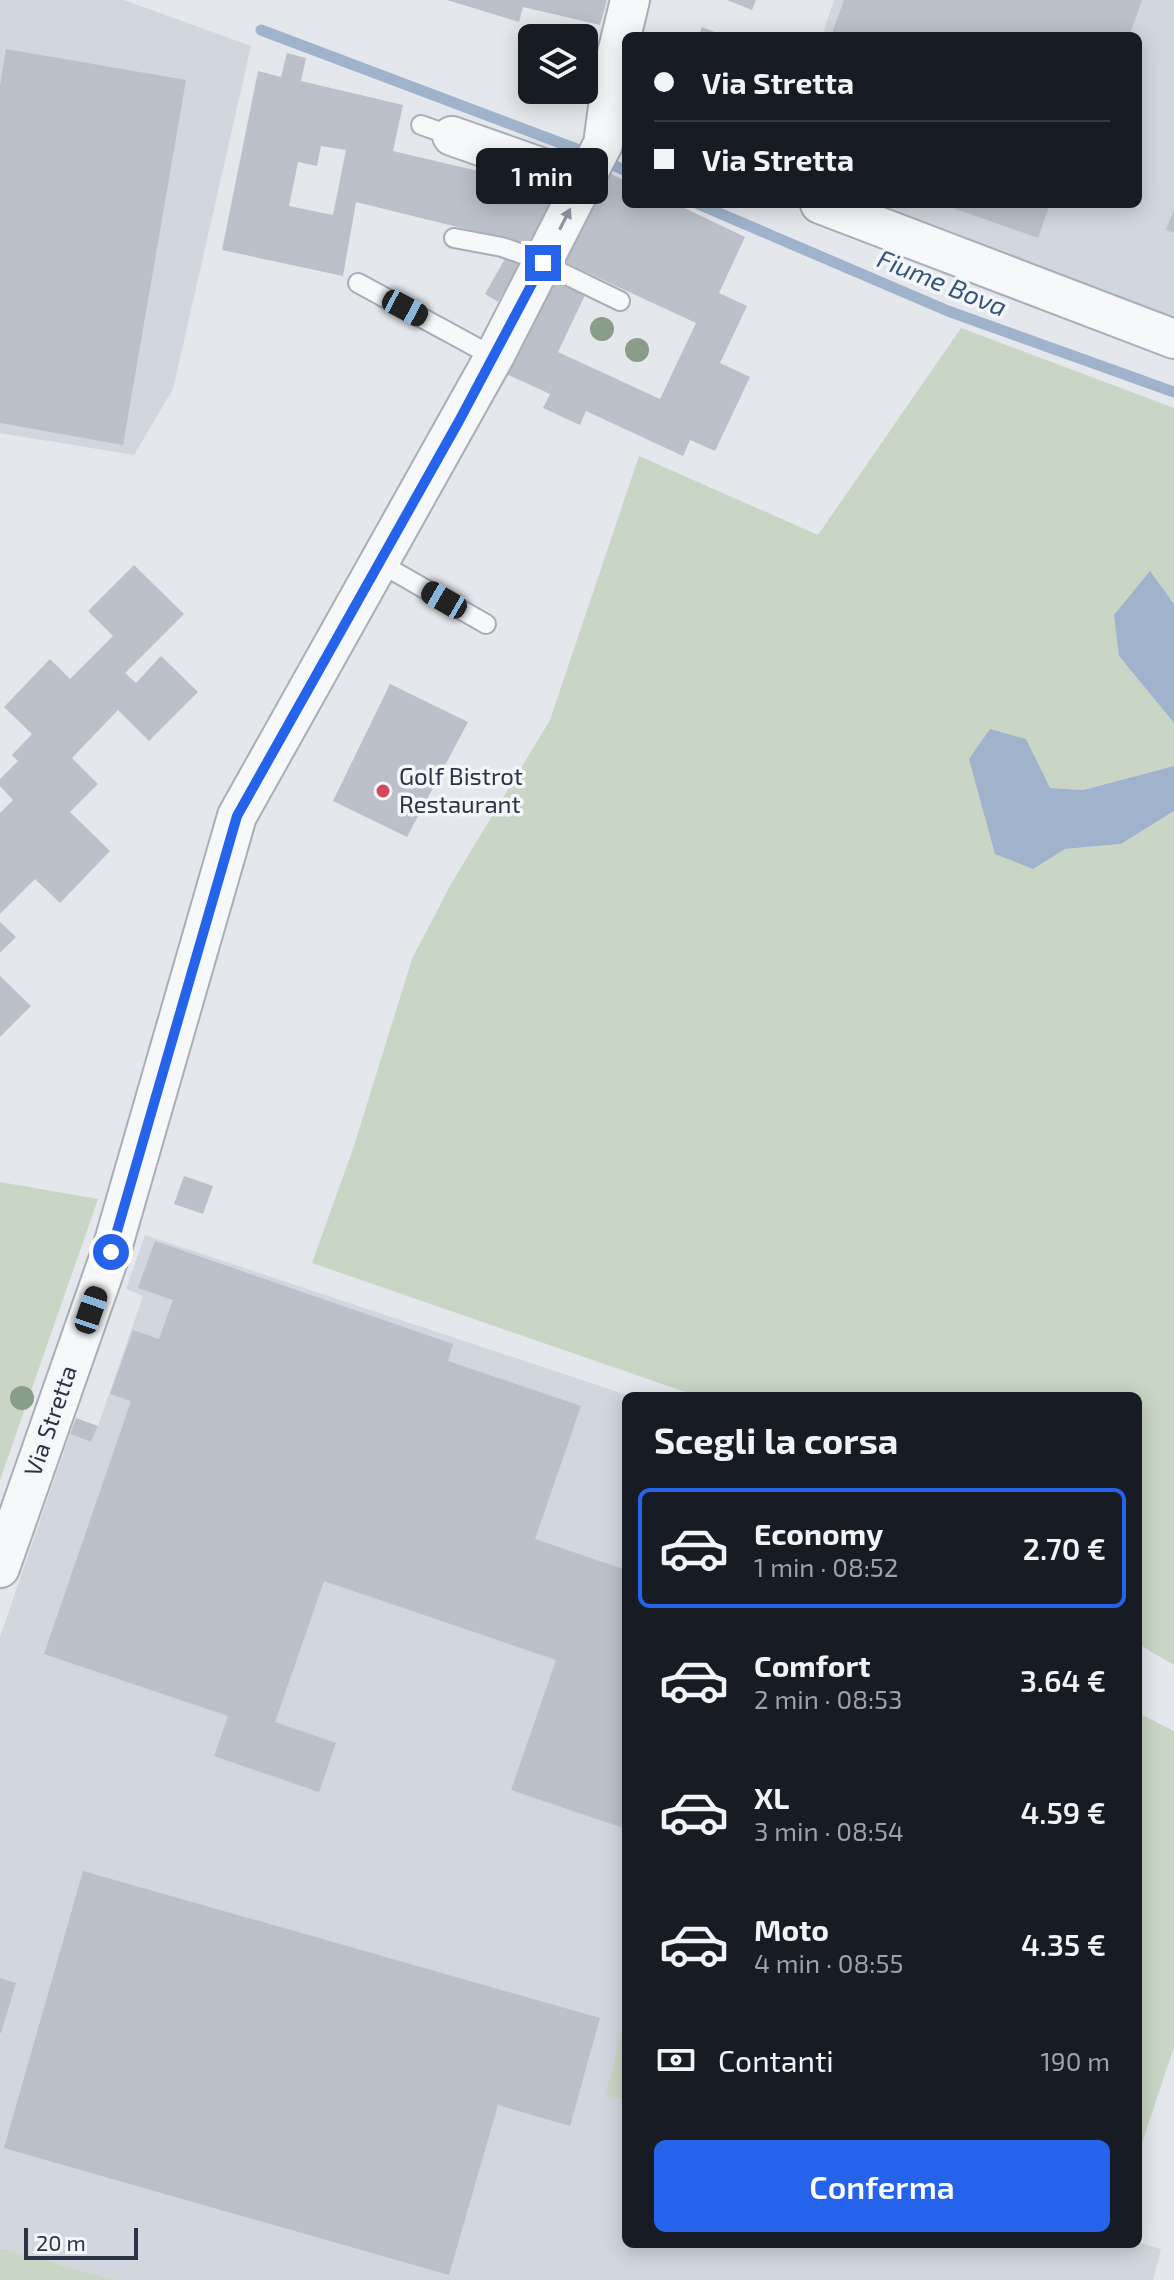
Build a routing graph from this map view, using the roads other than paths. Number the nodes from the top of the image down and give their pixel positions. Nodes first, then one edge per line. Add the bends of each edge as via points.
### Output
1 (630, 0) edge
2 (626, 32) edge
3 (622, 66) edge
4 (617, 108) edge
5 (436, 131) dead end
6 (583, 182) junction
7 (830, 208) edge
8 (454, 238) dead end
9 (543, 263) junction
10 (358, 283) dead end
11 (620, 301) dead end
12 (1174, 339) edge
13 (494, 357) junction
14 (378, 562) junction
15 (486, 624) dead end
16 (0, 1568) edge

1 - 2 street, Via Stretta
3 - 4 street, Via Stretta
4 - 6 street, Via Stretta
5 - 6 street
9 -> 6 street, Via Stretta
7 - 12 street
8 - 9 lane via 502,247
9 - 11 lane
9 - 13 street, Via Stretta
10 - 13 lane
13 - 14 street, Via Stretta
14 - 15 lane
14 - 16 street, Via Stretta via 237,816 111,1252

